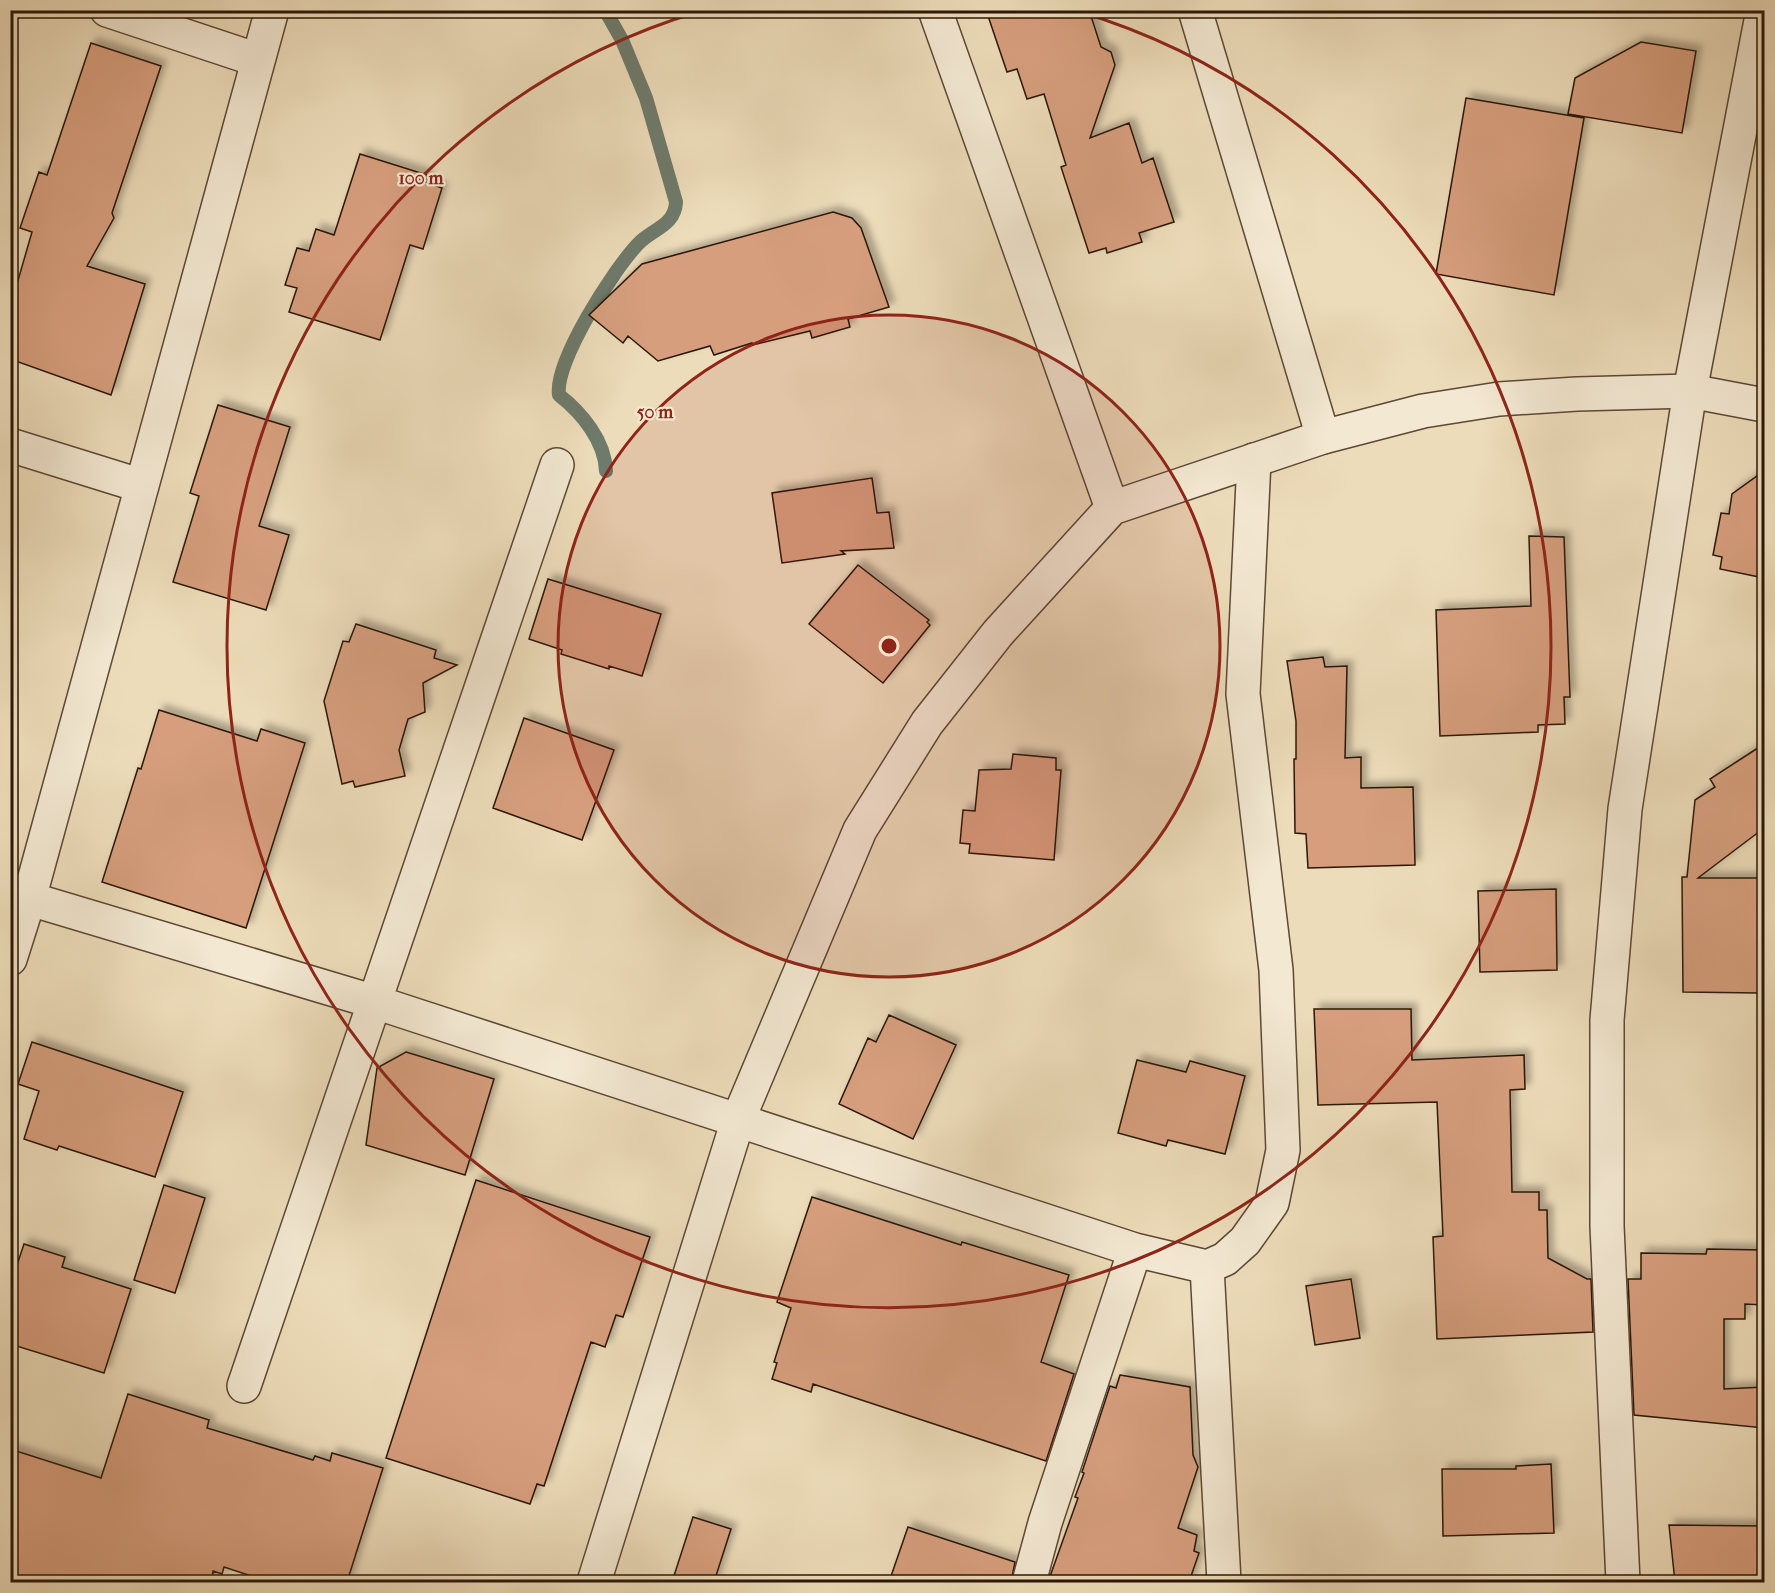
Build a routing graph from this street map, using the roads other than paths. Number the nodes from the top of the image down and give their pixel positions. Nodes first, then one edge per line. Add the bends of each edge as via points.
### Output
1 (107, 10) edge
2 (272, 10) edge
3 (935, 10) edge
4 (1195, 10) edge
5 (1763, 10) edge
6 (258, 60) junction
7 (1690, 391) junction
8 (1764, 405) edge
9 (1323, 437) junction
10 (10, 445) edge
11 (1254, 460) junction
12 (557, 465) dead end
13 (142, 486) junction
14 (1112, 508) junction
15 (20, 896) edge
16 (10, 958) edge
17 (375, 1002) junction
18 (738, 1120) junction
19 (1135, 1250) junction
20 (1207, 1267) junction
21 (244, 1386) dead end
22 (594, 1582) edge
23 (1029, 1582) edge
24 (1224, 1582) edge
25 (1623, 1582) edge

1 - 6 street
2 - 6 street
3 - 14 street
4 - 9 street
5 - 7 street
6 - 13 street
7 - 8 street
7 - 9 street via 1499,399 1423,411
7 - 25 street via 1625,809 1608,1020 1607,1226
9 - 11 street
10 - 13 street
11 - 14 street
11 - 20 street via 1243,694 1276,970 1283,1150 1272,1203 1245,1241
12 - 17 street
13 - 15 street
14 - 18 street via 998,633 927,723 860,830
15 - 16 street
15 - 17 street
17 - 18 street
17 - 21 street
18 - 19 street
18 - 22 street
19 - 20 street
19 - 23 street
20 - 24 street

